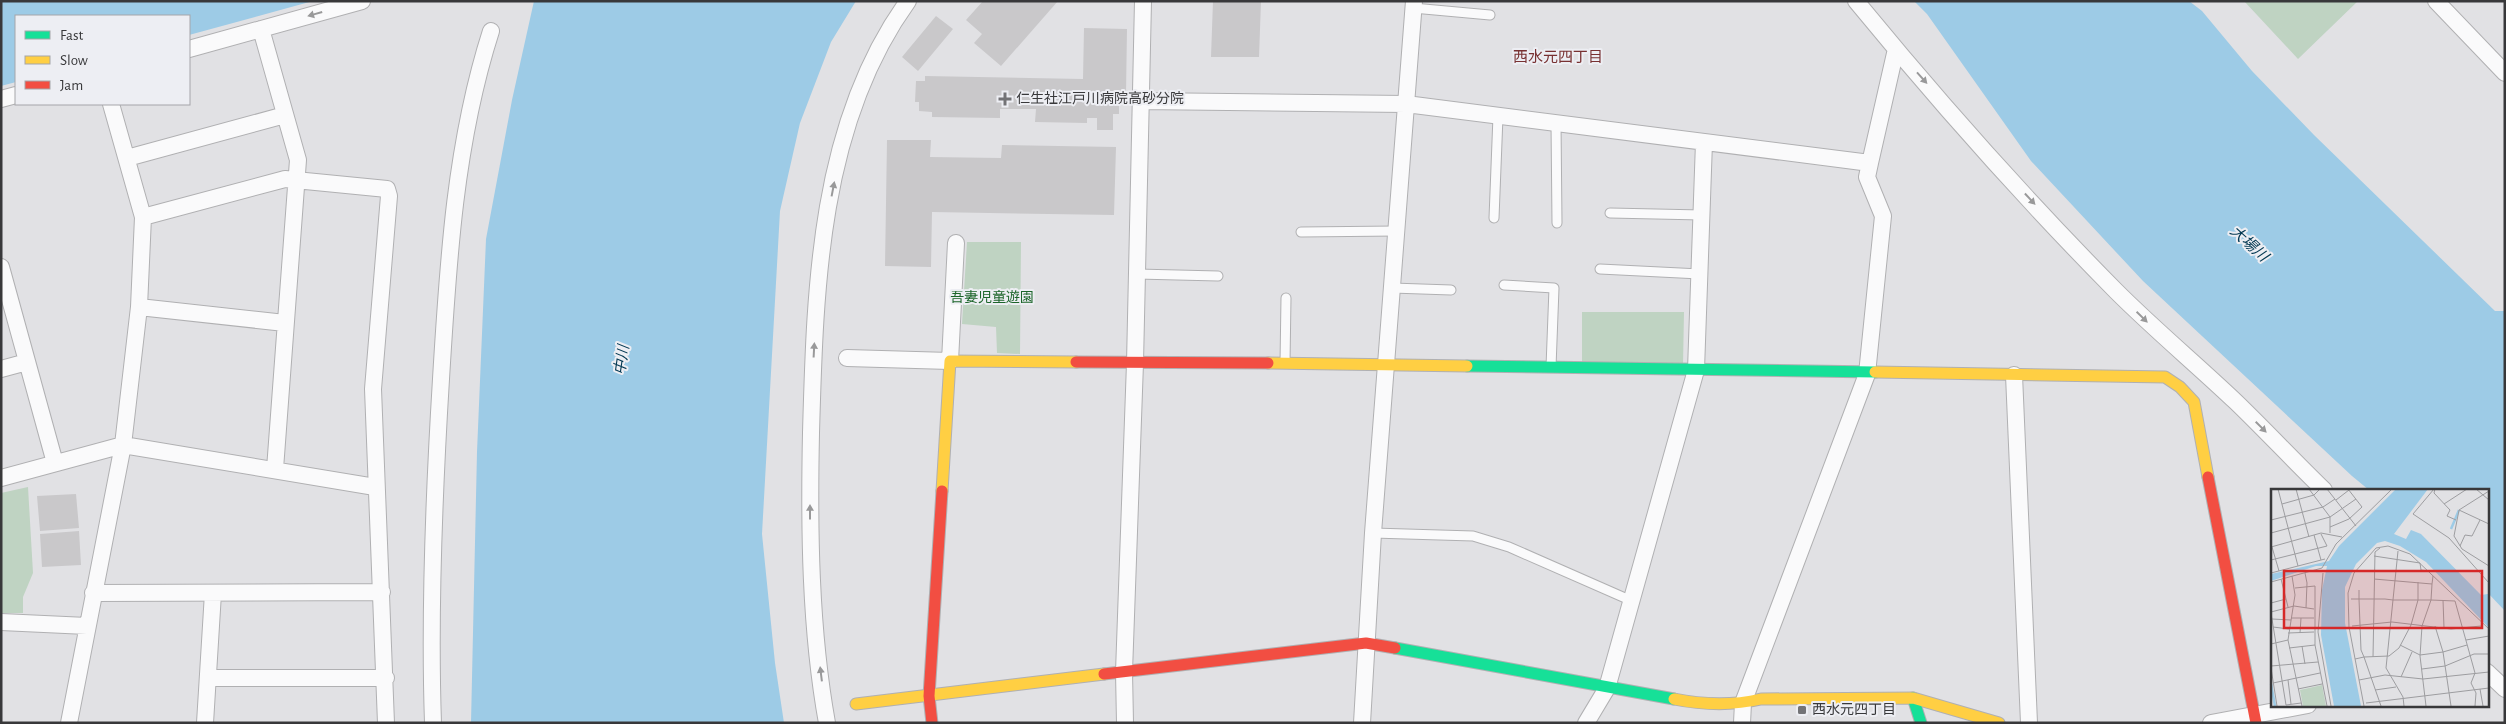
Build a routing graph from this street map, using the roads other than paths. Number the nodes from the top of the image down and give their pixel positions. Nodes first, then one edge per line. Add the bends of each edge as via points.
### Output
1 (362, 1) edge
2 (908, 1) edge
3 (1143, 1) edge
4 (1856, 1) edge
5 (2436, 1) edge
6 (1413, 5) edge
7 (1490, 15) dead end
8 (261, 29) junction
9 (491, 31) dead end
10 (190, 49) edge
11 (1896, 50) junction
12 (2505, 73) edge
13 (15, 95) edge
14 (1, 99) edge
15 (1141, 101) junction
16 (1406, 104) junction
17 (111, 105) edge
18 (285, 115) junction
19 (1498, 116) junction
20 (1556, 123) junction
21 (1704, 142) junction
22 (127, 158) junction
23 (1870, 163) junction
24 (296, 179) junction
25 (1610, 214) dead end
26 (1702, 215) junction
27 (144, 216) junction
28 (1494, 218) dead end
29 (1557, 223) dead end
30 (1396, 231) junction
31 (1301, 232) dead end
32 (956, 243) dead end
33 (1, 267) edge
34 (1600, 269) dead end
35 (1137, 274) junction
36 (1700, 274) junction
37 (1218, 276) dead end
38 (1504, 285) dead end
39 (1392, 288) junction
40 (1451, 290) dead end
41 (1286, 298) dead end
42 (6, 301) edge
43 (139, 307) junction
44 (285, 323) junction
45 (847, 358) dead end
46 (950, 361) junction
47 (26, 362) junction
48 (1135, 363) junction
49 (1286, 364) junction
50 (1386, 366) junction
51 (1, 369) edge
52 (1551, 369) junction
53 (1696, 370) junction
54 (1867, 374) junction
55 (2014, 375) junction
56 (123, 445) junction
57 (55, 463) junction
58 (275, 469) junction
59 (1, 478) edge
60 (375, 488) junction
61 (2323, 489) edge
62 (1373, 533) junction
63 (382, 592) junction
64 (213, 593) junction
65 (94, 594) junction
66 (1632, 601) junction
67 (1, 622) edge
68 (88, 626) junction
69 (1366, 643) junction
70 (1124, 672) junction
71 (2488, 673) edge
72 (208, 678) junction
73 (386, 678) junction
74 (1607, 688) junction
75 (2505, 689) edge
76 (2488, 692) edge
77 (2505, 694) edge
78 (929, 696) junction
79 (1913, 698) junction
80 (1743, 703) junction
81 (856, 704) dead end
82 (2304, 706) edge
83 (2254, 719) edge
84 (69, 723) edge
85 (205, 723) edge
86 (386, 723) edge
87 (433, 723) edge
88 (828, 723) edge
89 (932, 723) edge
90 (1126, 723) edge
91 (1362, 723) edge
92 (1586, 723) edge
93 (1742, 723) edge
94 (1921, 723) edge
95 (1999, 723) edge
96 (2030, 723) edge
97 (2211, 723) edge

1 -> 8 street
88 -> 2 street via 818,645 810,520 817,287 840,150 876,56
3 - 15 street
4 - 11 street
5 - 12 street
6 - 7 lane
6 - 16 street
8 - 10 street
8 - 18 street
9 - 87 street via 479,69 462,156 446,282 433,500
11 - 23 street
11 -> 61 street via 2116,291 2235,401
13 - 14 street
15 - 16 street
15 - 35 street
16 - 19 street
16 - 30 street
17 - 22 street
18 - 22 street
18 - 24 street via 298,160
19 - 20 street
19 - 28 lane
20 - 21 street
20 - 29 lane
21 - 23 street
21 - 26 street
22 - 27 street
23 - 54 street via 1867,177 1884,216
24 - 27 street via 285,179
24 - 44 street
24 - 60 street via 381,187 387,189 389,196 373,389
25 - 26 lane
26 - 36 street
27 - 43 street
30 - 31 lane
30 - 39 street
32 - 46 street
33 - 42 street
34 - 36 lane
35 - 37 lane
35 - 48 street
36 - 53 street
38 - 52 lane via 1554,288
39 - 40 lane
39 - 50 street
41 - 49 lane
42 - 47 street
43 - 44 street
43 - 56 street
44 - 58 street
45 - 46 street
46 - 48 street
46 - 78 street
47 - 51 street
47 - 57 street
48 - 49 street
48 - 70 street
49 - 50 street
50 - 52 street
50 - 62 street
52 - 53 street
53 - 54 street
53 - 66 street
54 - 55 street
54 - 80 street
55 - 83 street via 2166,377 2194,402
55 - 96 street
56 - 57 street
56 - 58 street
56 - 65 street
57 - 59 street
58 - 60 street
60 - 63 street
62 - 66 lane via 1473,536 1510,547
62 - 69 street
63 - 64 street
63 - 73 street
64 - 65 street
64 - 72 street
65 - 68 street
66 - 74 street
67 - 68 street
68 - 84 street
69 - 70 street
69 - 74 street
69 - 91 street
70 - 78 street
70 - 90 street
71 - 75 street
72 - 73 street
72 - 85 street
73 - 86 street
74 - 80 street via 1704,705
74 - 92 street
76 - 77 street
78 - 81 street
78 - 89 street
79 - 80 street via 1761,699
79 - 94 street
79 - 95 street
80 - 93 street
82 - 83 street
83 - 97 street

